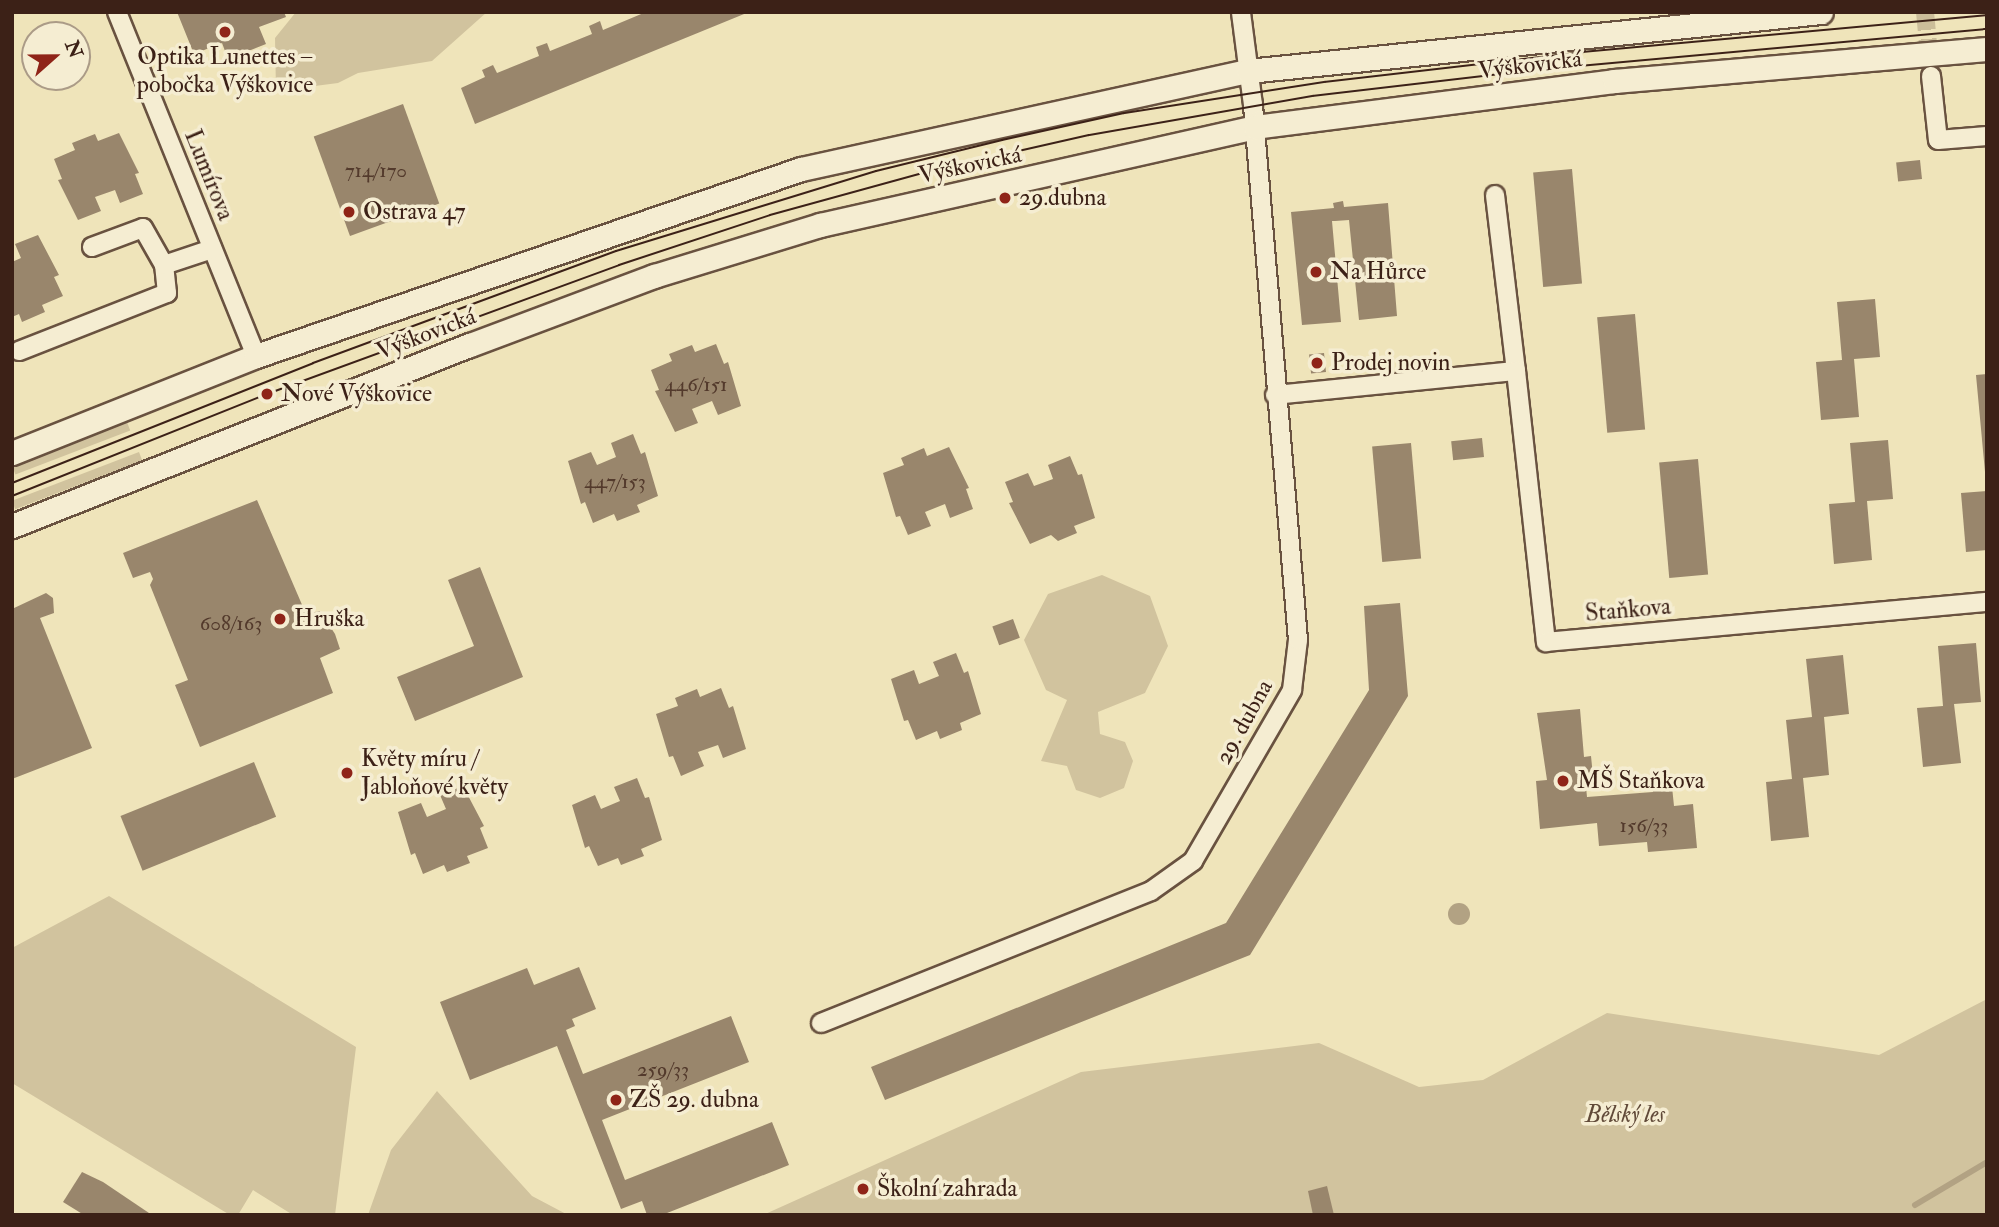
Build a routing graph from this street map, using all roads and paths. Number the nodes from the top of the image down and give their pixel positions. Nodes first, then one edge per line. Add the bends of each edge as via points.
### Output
1 (117, 12) edge
2 (1241, 12) edge
3 (1821, 12) edge
4 (1987, 49) edge
5 (1248, 71) junction
6 (1931, 76) tunnel mouth
7 (1254, 116) junction
8 (1987, 135) edge
9 (1495, 195) dead end
10 (92, 247) dead end
11 (212, 249) junction
12 (164, 265) junction
13 (19, 351) dead end
14 (256, 356) junction
15 (1516, 371) junction
16 (1275, 395) junction
17 (12, 453) edge
18 (12, 526) edge
19 (1987, 602) edge
20 (821, 1023) dead end

1 - 11 street, Lumírova
2 - 5 street, 29. dubna
3 - 5 street, Výškovická
4 - 7 street, Výškovická
5 - 7 street, 29. dubna
5 - 14 street, Výškovická via 801,169
6 - 8 street via 1938,140
7 - 16 street, 29. dubna
7 - 18 street, Výškovická via 820,225 654,276
9 - 15 street, Staňkova
10 - 12 street via 142,228
11 - 12 street
11 - 14 street, Lumírova
12 - 13 street via 167,293
14 - 17 street, Výškovická
15 - 16 street
15 - 19 street, Staňkova via 1546,642
16 - 20 street, 29. dubna via 1298,640 1292,690 1193,861 1151,891

